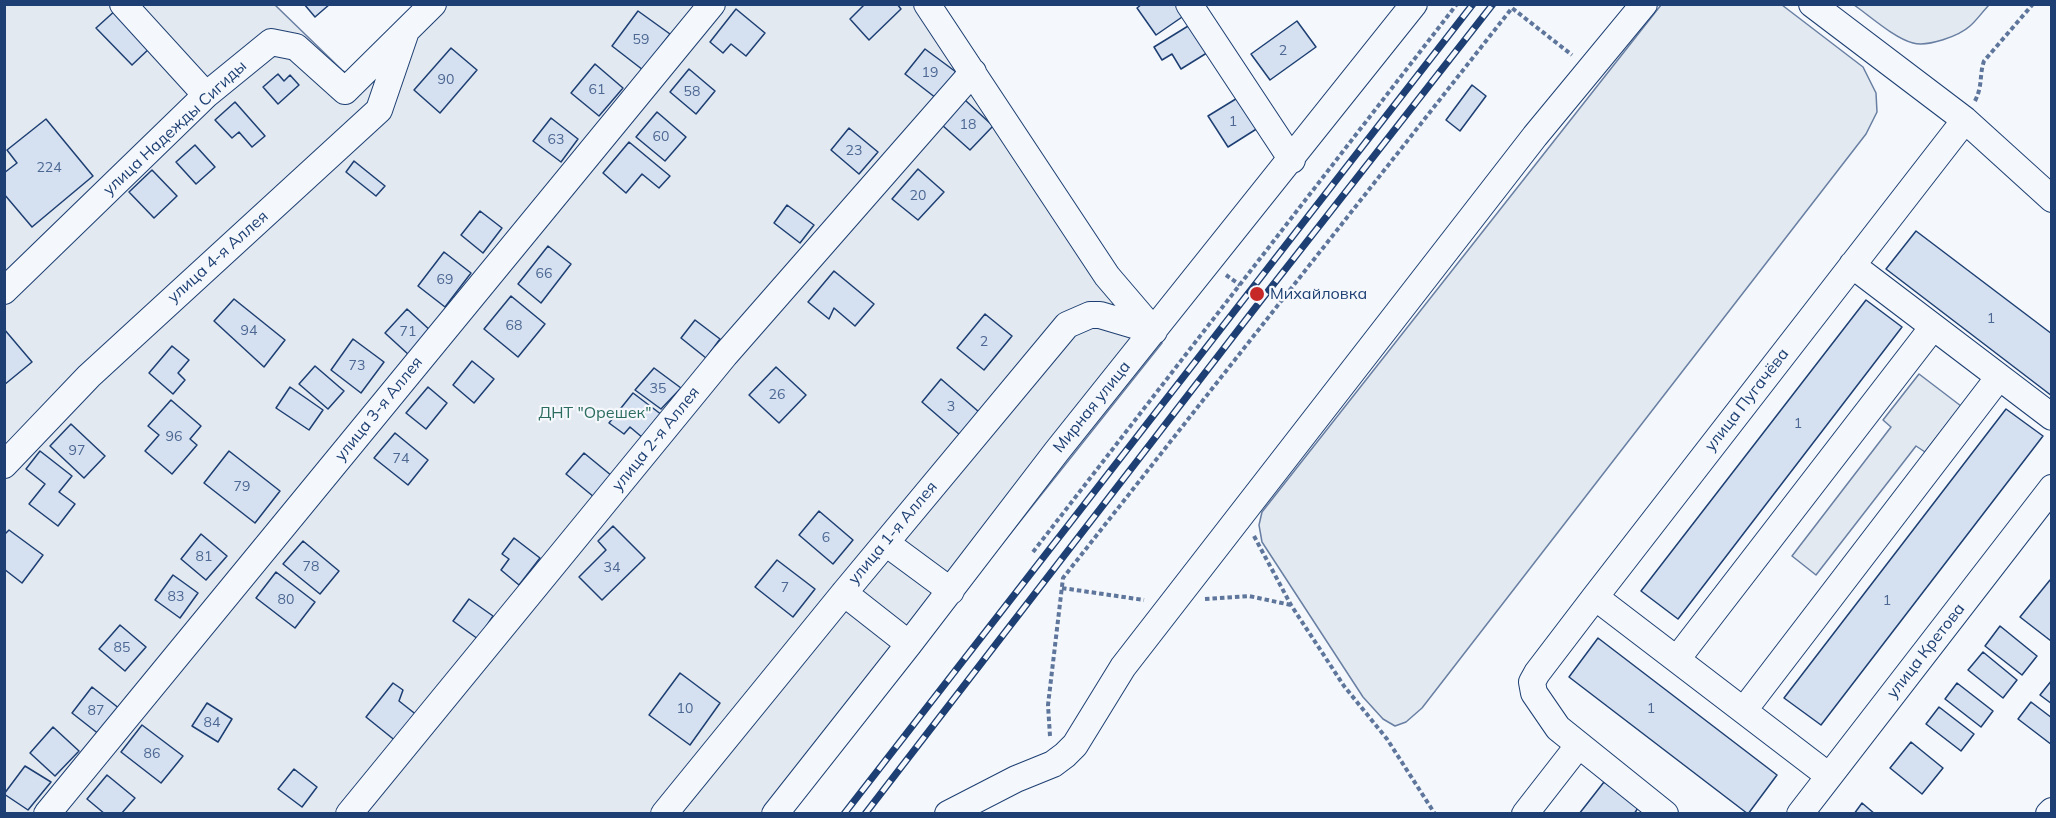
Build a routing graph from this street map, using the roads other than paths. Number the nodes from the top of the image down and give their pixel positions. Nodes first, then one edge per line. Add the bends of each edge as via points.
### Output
1 (123, 4) edge
2 (433, 4) edge
3 (712, 4) edge
4 (927, 4) edge
5 (1189, 4) edge
6 (1414, 4) edge
7 (1644, 4) edge
8 (1812, 4) edge
9 (405, 34) junction
10 (973, 72) junction
11 (206, 95) junction
12 (1965, 120) junction
13 (1292, 160) junction
14 (2052, 199) edge
15 (1852, 265) junction
16 (4, 291) edge
17 (1933, 327) junction
18 (1154, 331) junction
19 (1999, 377) junction
20 (2052, 417) edge
21 (4, 465) edge
22 (2052, 488) edge
23 (886, 543) junction
24 (951, 591) junction
25 (844, 592) junction
26 (1595, 597) junction
27 (909, 644) junction
28 (1677, 659) junction
29 (1744, 710) junction
30 (1578, 746) junction
31 (1830, 776) junction
32 (47, 813) edge
33 (349, 813) edge
34 (664, 813) edge
35 (775, 813) edge
36 (948, 813) edge
37 (1525, 813) edge
38 (1665, 813) edge
39 (1800, 813) edge

1 - 11 street
2 - 9 street, улица Надежды Сигиды
3 - 32 street, улица 3-я Аллея
4 - 10 street
5 - 13 street
6 - 13 street, Мирная улица
7 - 36 street via 1535,136 1123,667 1075,745 1053,764
8 - 12 street
9 - 11 street, улица Надежды Сигиды via 345,91 296,47 271,42
9 - 21 street, улица 4-я Аллея via 379,110 88,376
10 - 18 street via 1107,276
10 - 33 street, улица 2-я Аллея via 725,355
11 - 16 street, улица Надежды Сигиды
12 - 14 street
12 - 15 street, улица Пугачёва
13 - 18 street, Мирная улица
15 - 17 street
15 - 26 street, улица Пугачёва
17 - 19 street
17 - 28 street
18 - 23 street, улица 1-я Аллея via 1100,315 1067,325
18 - 24 street, Мирная улица
19 - 20 street
19 - 29 street
22 - 31 street, улица Кретова
23 - 24 street
23 - 25 street, улица 1-я Аллея
24 - 27 street, Мирная улица
25 - 27 street
25 - 34 street, улица 1-я Аллея
26 - 28 street
26 - 30 street, улица Пугачёва via 1532,682 1534,693 1552,722
27 - 35 street, Мирная улица
28 - 29 street
29 - 31 street
30 - 37 street
30 - 38 street
31 - 39 street, улица Кретова

